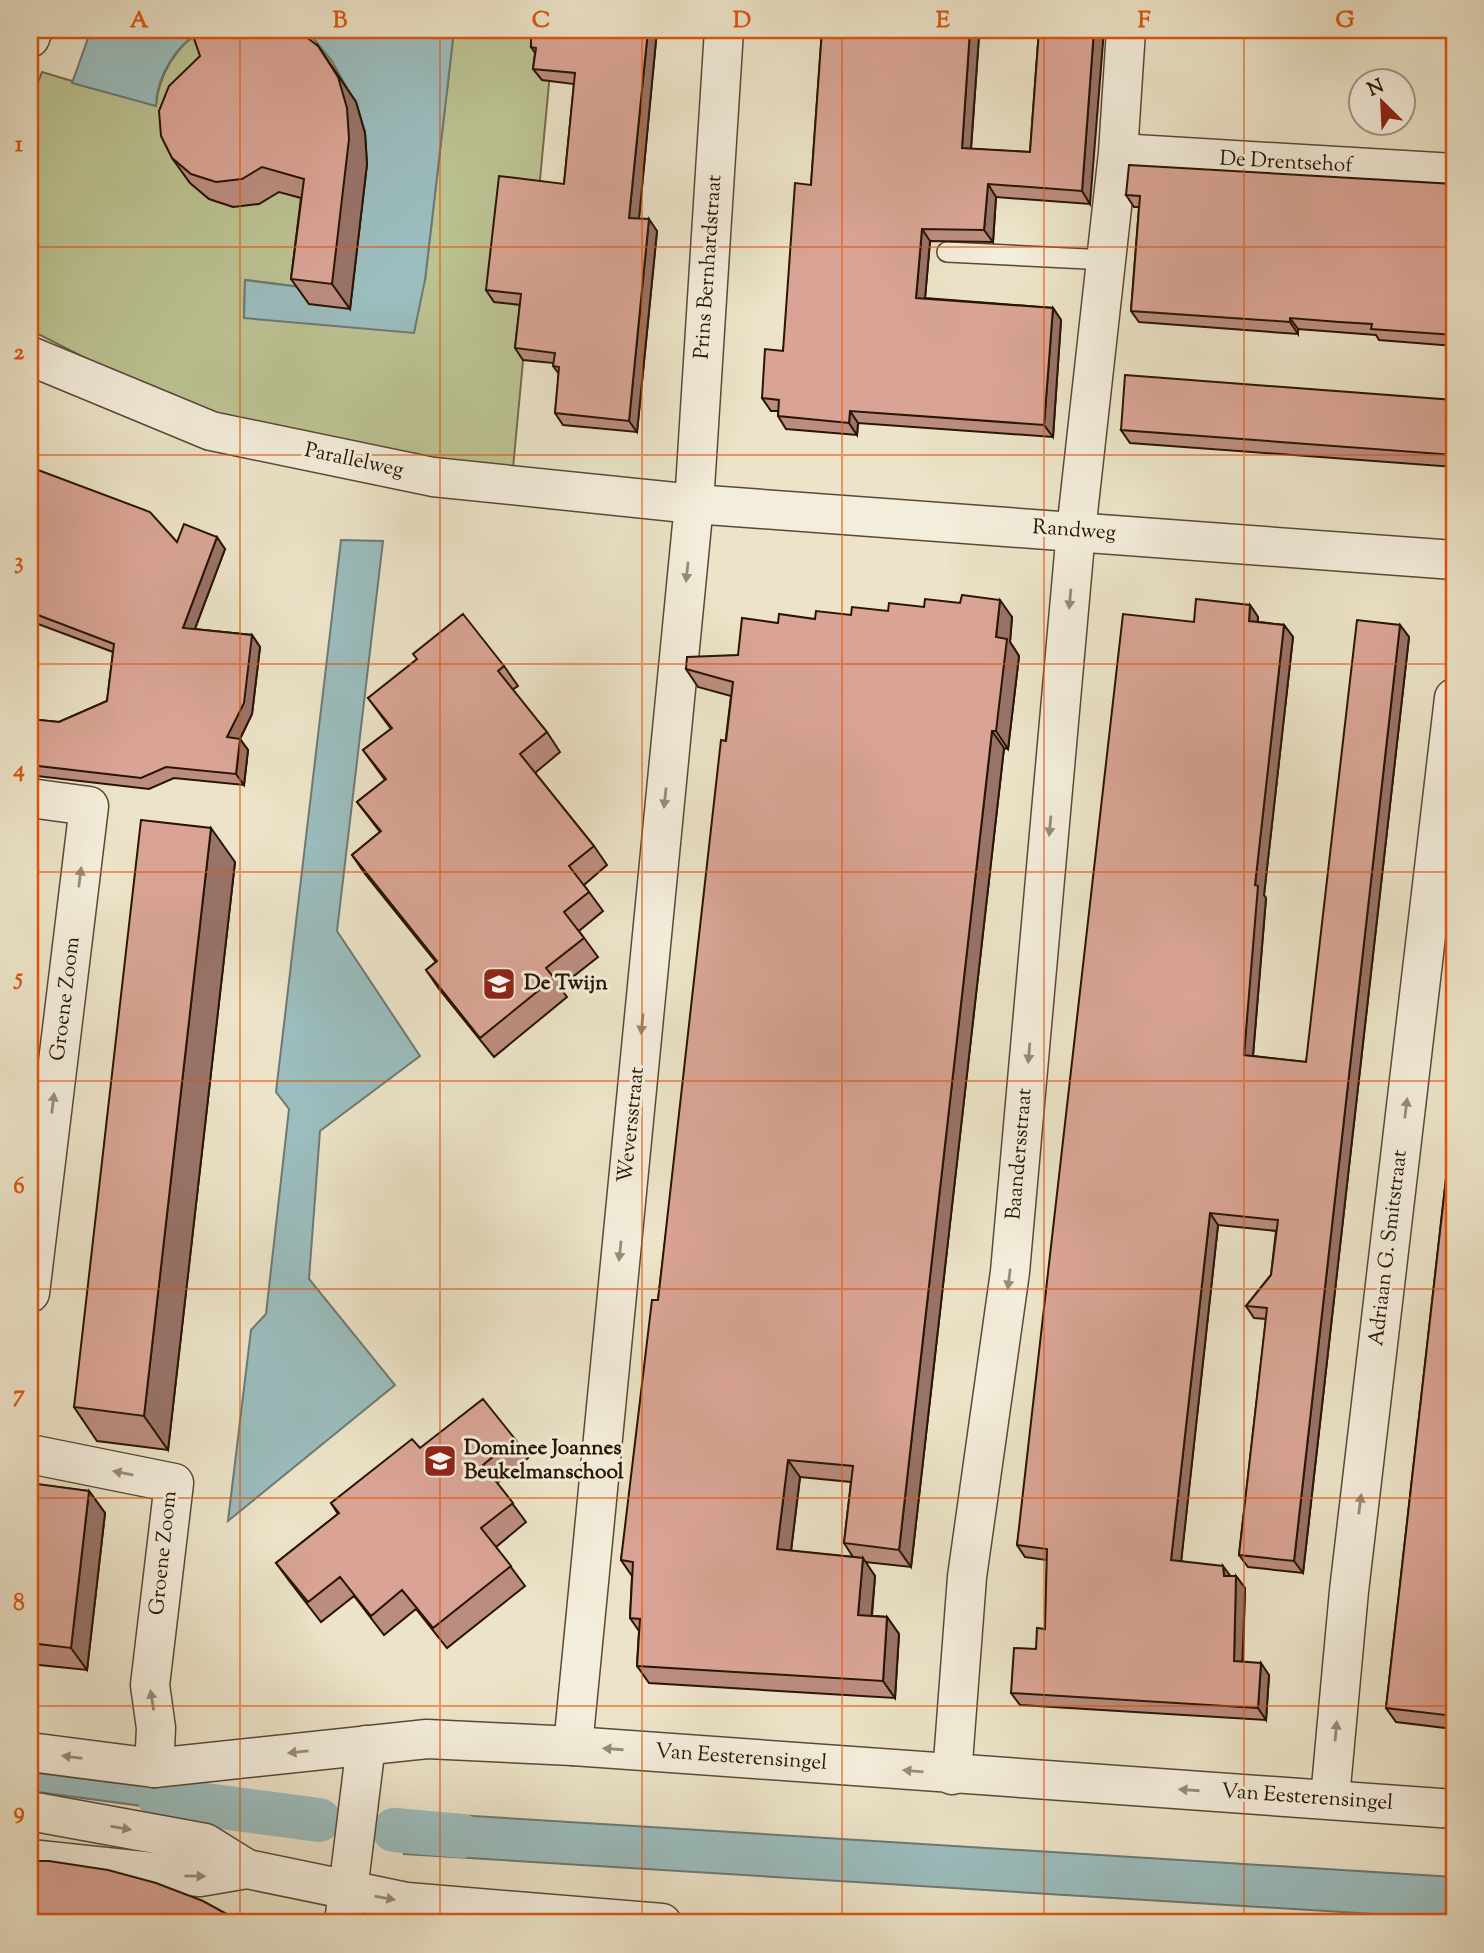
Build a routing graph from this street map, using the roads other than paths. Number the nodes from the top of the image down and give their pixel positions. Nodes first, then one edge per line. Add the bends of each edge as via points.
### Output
1 (33, 30) edge
2 (724, 30) edge
3 (1126, 30) edge
4 (30, 38) edge
5 (1118, 153) junction
6 (1454, 173) edge
7 (947, 253) dead end
8 (1107, 260) junction
9 (30, 356) edge
10 (694, 504) junction
11 (1076, 531) junction
12 (1454, 560) edge
13 (1454, 698) edge
14 (30, 798) edge
15 (30, 1293) edge
16 (30, 1454) edge
17 (366, 1745) junction
18 (573, 1746) junction
19 (30, 1752) edge
20 (153, 1768) junction
21 (952, 1775) junction
22 (1330, 1798) junction
23 (1454, 1809) edge
24 (30, 1811) edge
25 (30, 1859) edge
26 (247, 1870) junction
27 (346, 1907) edge
28 (662, 1923) edge

1 - 4 street
2 - 10 street, Prins Bernhardstraat
3 - 5 street
5 - 6 street, De Drentsehof
5 - 8 street
7 - 8 lane
8 - 11 street
9 - 10 street, Parallelweg via 211,431 433,477
10 - 11 street, Randweg
10 -> 18 street, Weversstraat
11 - 12 street, Randweg
11 -> 21 street, Baandersstraat via 1010,1272 967,1577
22 -> 13 street, Adriaan G. Smitstraat via 1349,1591
15 -> 14 street, Groene Zoom via 89,806
20 -> 16 street, Groene Zoom via 156,1728 149,1685 174,1483
17 - 18 street, Van Eesterensingel via 427,1739
17 -> 20 street, Van Eesterensingel
17 - 27 street
21 -> 18 street, Van Eesterensingel
20 -> 19 street, Van Eesterensingel
22 -> 21 street, Van Eesterensingel
22 - 23 street, Van Eesterensingel
24 -> 26 street via 205,1843
25 -> 26 street via 200,1877
26 - 27 street
27 -> 28 street via 407,1902

